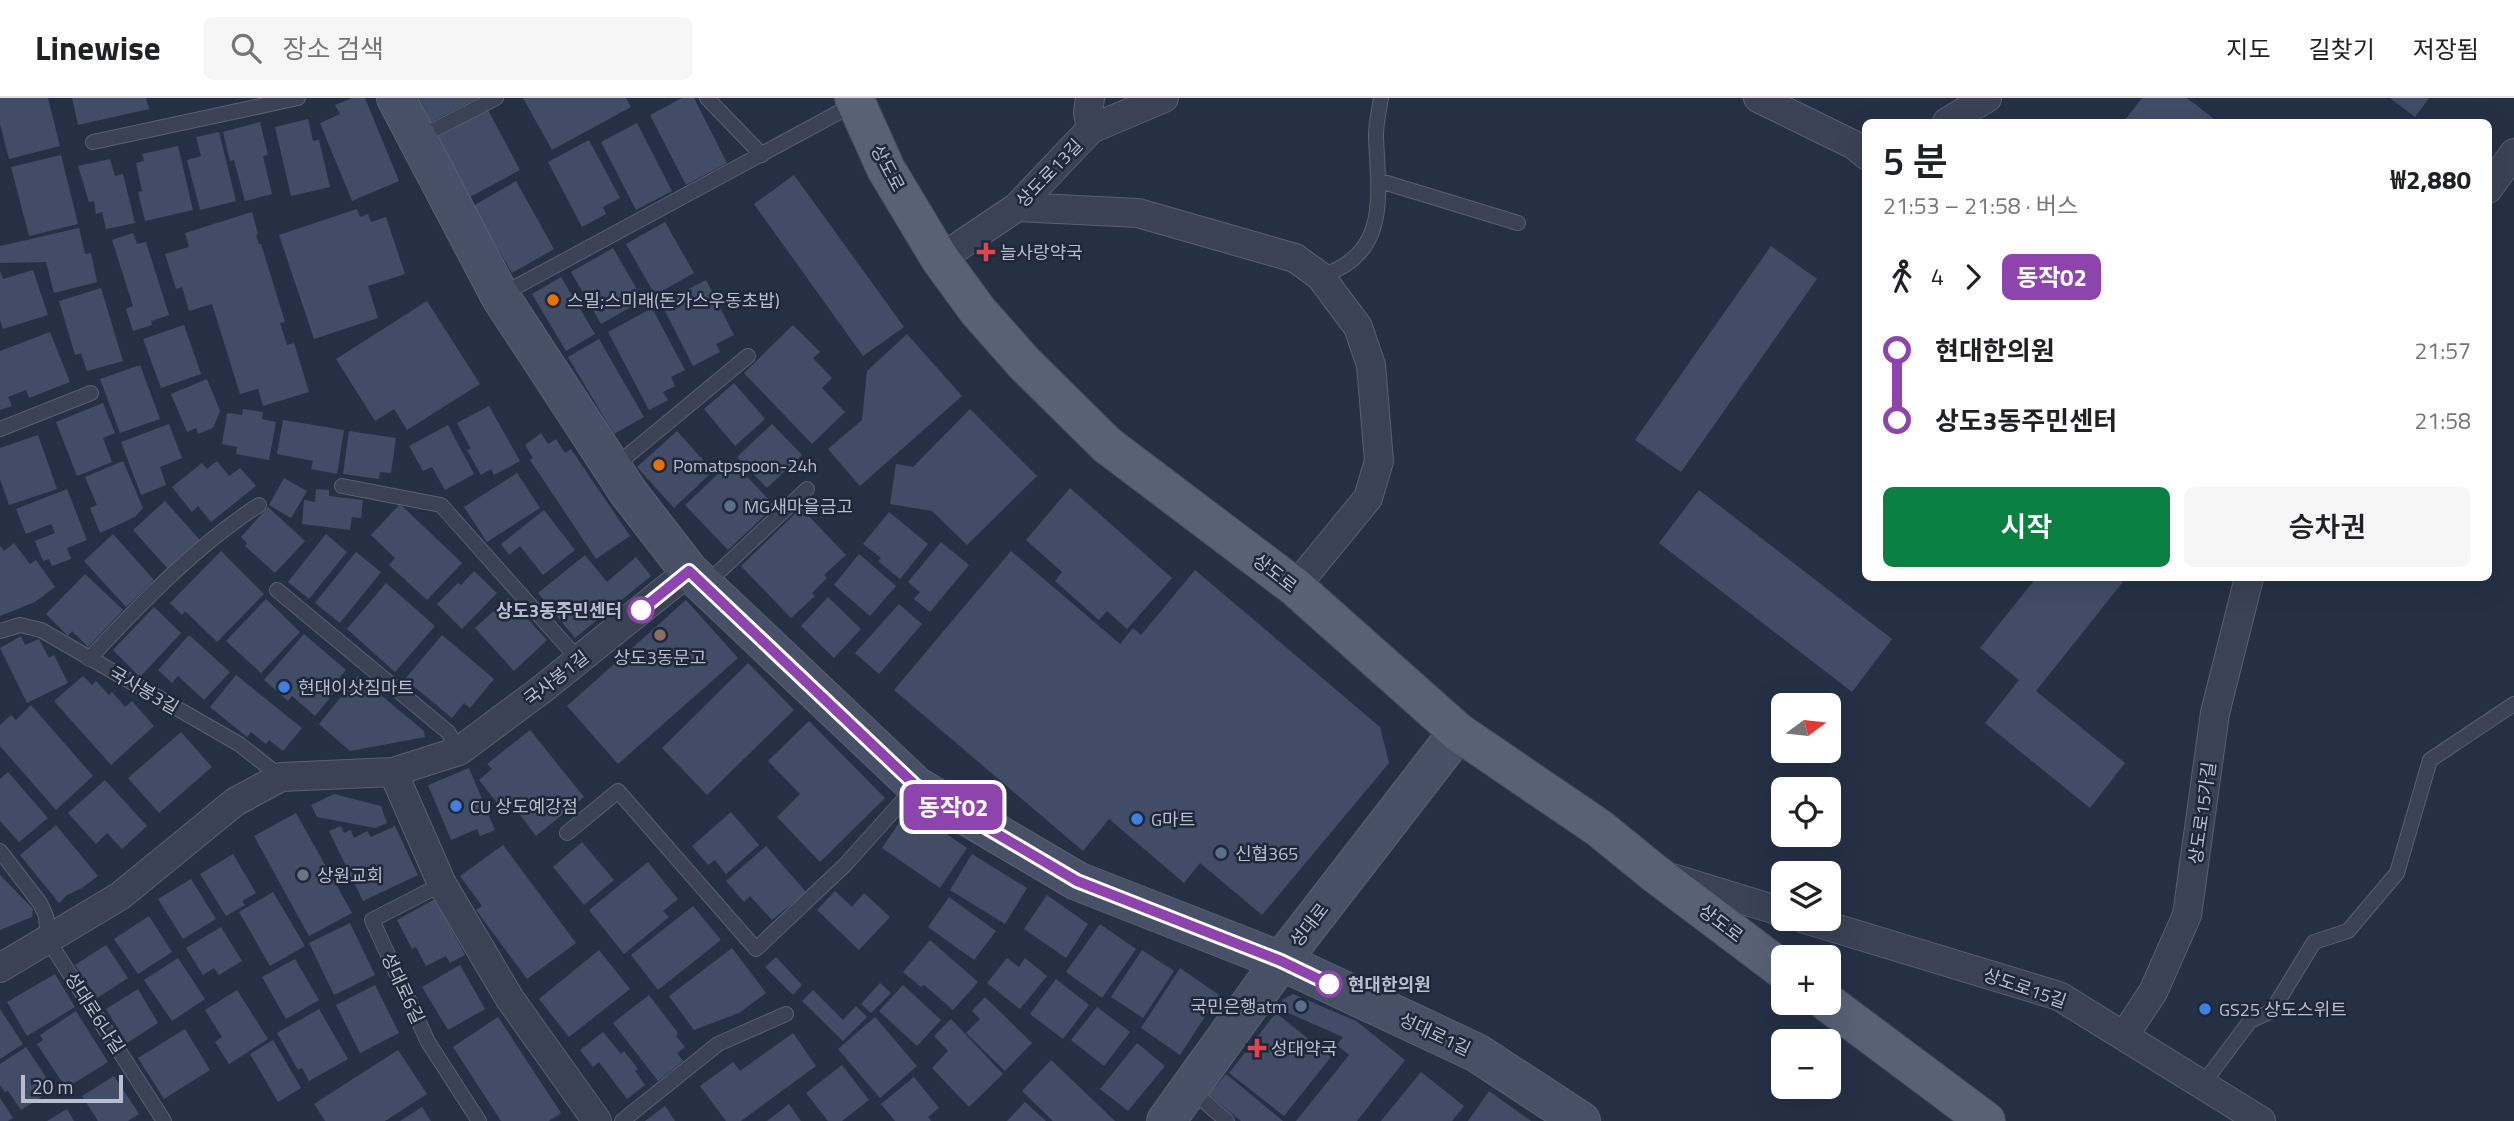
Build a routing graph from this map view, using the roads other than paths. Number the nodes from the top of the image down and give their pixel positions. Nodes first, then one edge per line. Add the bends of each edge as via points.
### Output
1 (298, 98) edge
2 (396, 98) edge
3 (496, 98) edge
4 (707, 98) edge
5 (1090, 98) edge
6 (1164, 98) edge
7 (1381, 98) edge
8 (1758, 98) edge
9 (1987, 98) edge
10 (855, 101) edge
11 (1952, 119) edge
12 (1091, 129) junction
13 (417, 139) junction
14 (93, 142) dead end
15 (1862, 152) edge
16 (2514, 153) edge
17 (762, 155) junction
18 (1380, 181) junction
19 (2492, 184) edge
20 (1017, 208) junction
21 (1518, 223) dead end
22 (940, 259) junction
23 (1320, 276) junction
24 (500, 296) junction
25 (748, 356) dead end
26 (91, 393) dead end
27 (0, 429) edge
28 (613, 467) junction
29 (342, 486) dead end
30 (807, 489) dead end
31 (259, 505) dead end
32 (696, 579) junction
33 (2248, 581) edge
34 (1295, 587) junction
35 (277, 590) dead end
36 (0, 631) edge
37 (89, 659) junction
38 (579, 660) junction
39 (2514, 704) edge
40 (1458, 732) junction
41 (459, 751) junction
42 (393, 772) junction
43 (281, 778) junction
44 (916, 786) junction
45 (567, 833) dead end
46 (0, 851) edge
47 (1653, 873) junction
48 (442, 884) junction
49 (1771, 908) edge
50 (1841, 930) edge
51 (48, 940) junction
52 (1281, 961) junction
53 (1771, 961) edge
54 (0, 968) edge
55 (1841, 1013) edge
56 (786, 1014) dead end
57 (2124, 1036) junction
58 (2202, 1085) junction
59 (1189, 1089) junction
60 (164, 1121) edge
61 (480, 1121) edge
62 (597, 1121) edge
63 (622, 1121) edge
64 (1166, 1121) edge
65 (1227, 1121) edge
66 (1581, 1121) edge
67 (1986, 1121) edge
68 (2262, 1121) edge

1 - 14 lane
2 - 13 street
3 - 13 lane
4 - 17 lane
5 - 12 street
6 - 12 street, 상도로13길
7 - 18 lane via 1376,133
8 - 15 street
9 - 11 street
10 - 17 lane
10 - 22 main road, 상도로 via 886,169
12 - 20 street, 상도로13길
13 - 24 street
16 - 19 street
17 - 24 lane
18 - 21 lane
18 - 23 lane via 1371,234 1358,256 1339,270
20 - 22 street, 상도로13길
20 - 23 street via 1138,213 1295,258
22 - 34 main road, 상도로 via 1024,363 1107,445
23 - 34 street via 1358,327 1371,365 1379,461 1368,498
24 - 28 street
25 - 28 lane
26 - 27 lane
28 - 32 street
29 - 38 lane via 441,505
30 - 32 lane
31 - 37 lane via 232,522
32 - 38 street, 국사봉1길
32 - 44 street, 성대로1길
33 - 57 street, 상도로15가길 via 2215,713 2188,915 2153,992
34 - 40 main road, 상도로
35 - 41 lane via 448,732
36 - 37 lane, 국사봉3길 via 30,625
37 - 43 lane, 국사봉3길 via 239,744
38 - 41 street, 국사봉1길
39 - 58 lane via 2430,760 2397,873 2348,931 2314,942 2272,1011 2250,1021
40 - 47 main road, 상도로 via 1599,828
40 - 52 street, 성대로
41 - 42 street, 국사봉1길
42 - 43 street, 국사봉1길
42 - 48 street
43 - 51 street, 국사봉1길 via 235,802 120,896
44 - 45 lane via 845,865 756,949 618,792
44 - 52 street, 성대로1길 via 1077,881
46 - 51 lane via 40,903
47 - 49 street
47 - 53 main road, 상도로
48 - 61 lane, 성대로6길 via 372,920 428,1042
48 - 62 street via 510,999
50 - 57 street, 상도로15길 via 2059,996
51 - 54 street, 국사봉1길
51 - 60 lane, 성대로6나길
52 - 59 street, 성대로
52 - 66 street, 성대로1길 via 1477,1054
55 - 67 main road
56 - 63 lane via 718,1044
57 - 58 street, 상도로15길
58 - 68 street, 상도로15길
59 - 64 street, 성대로
59 - 65 lane

